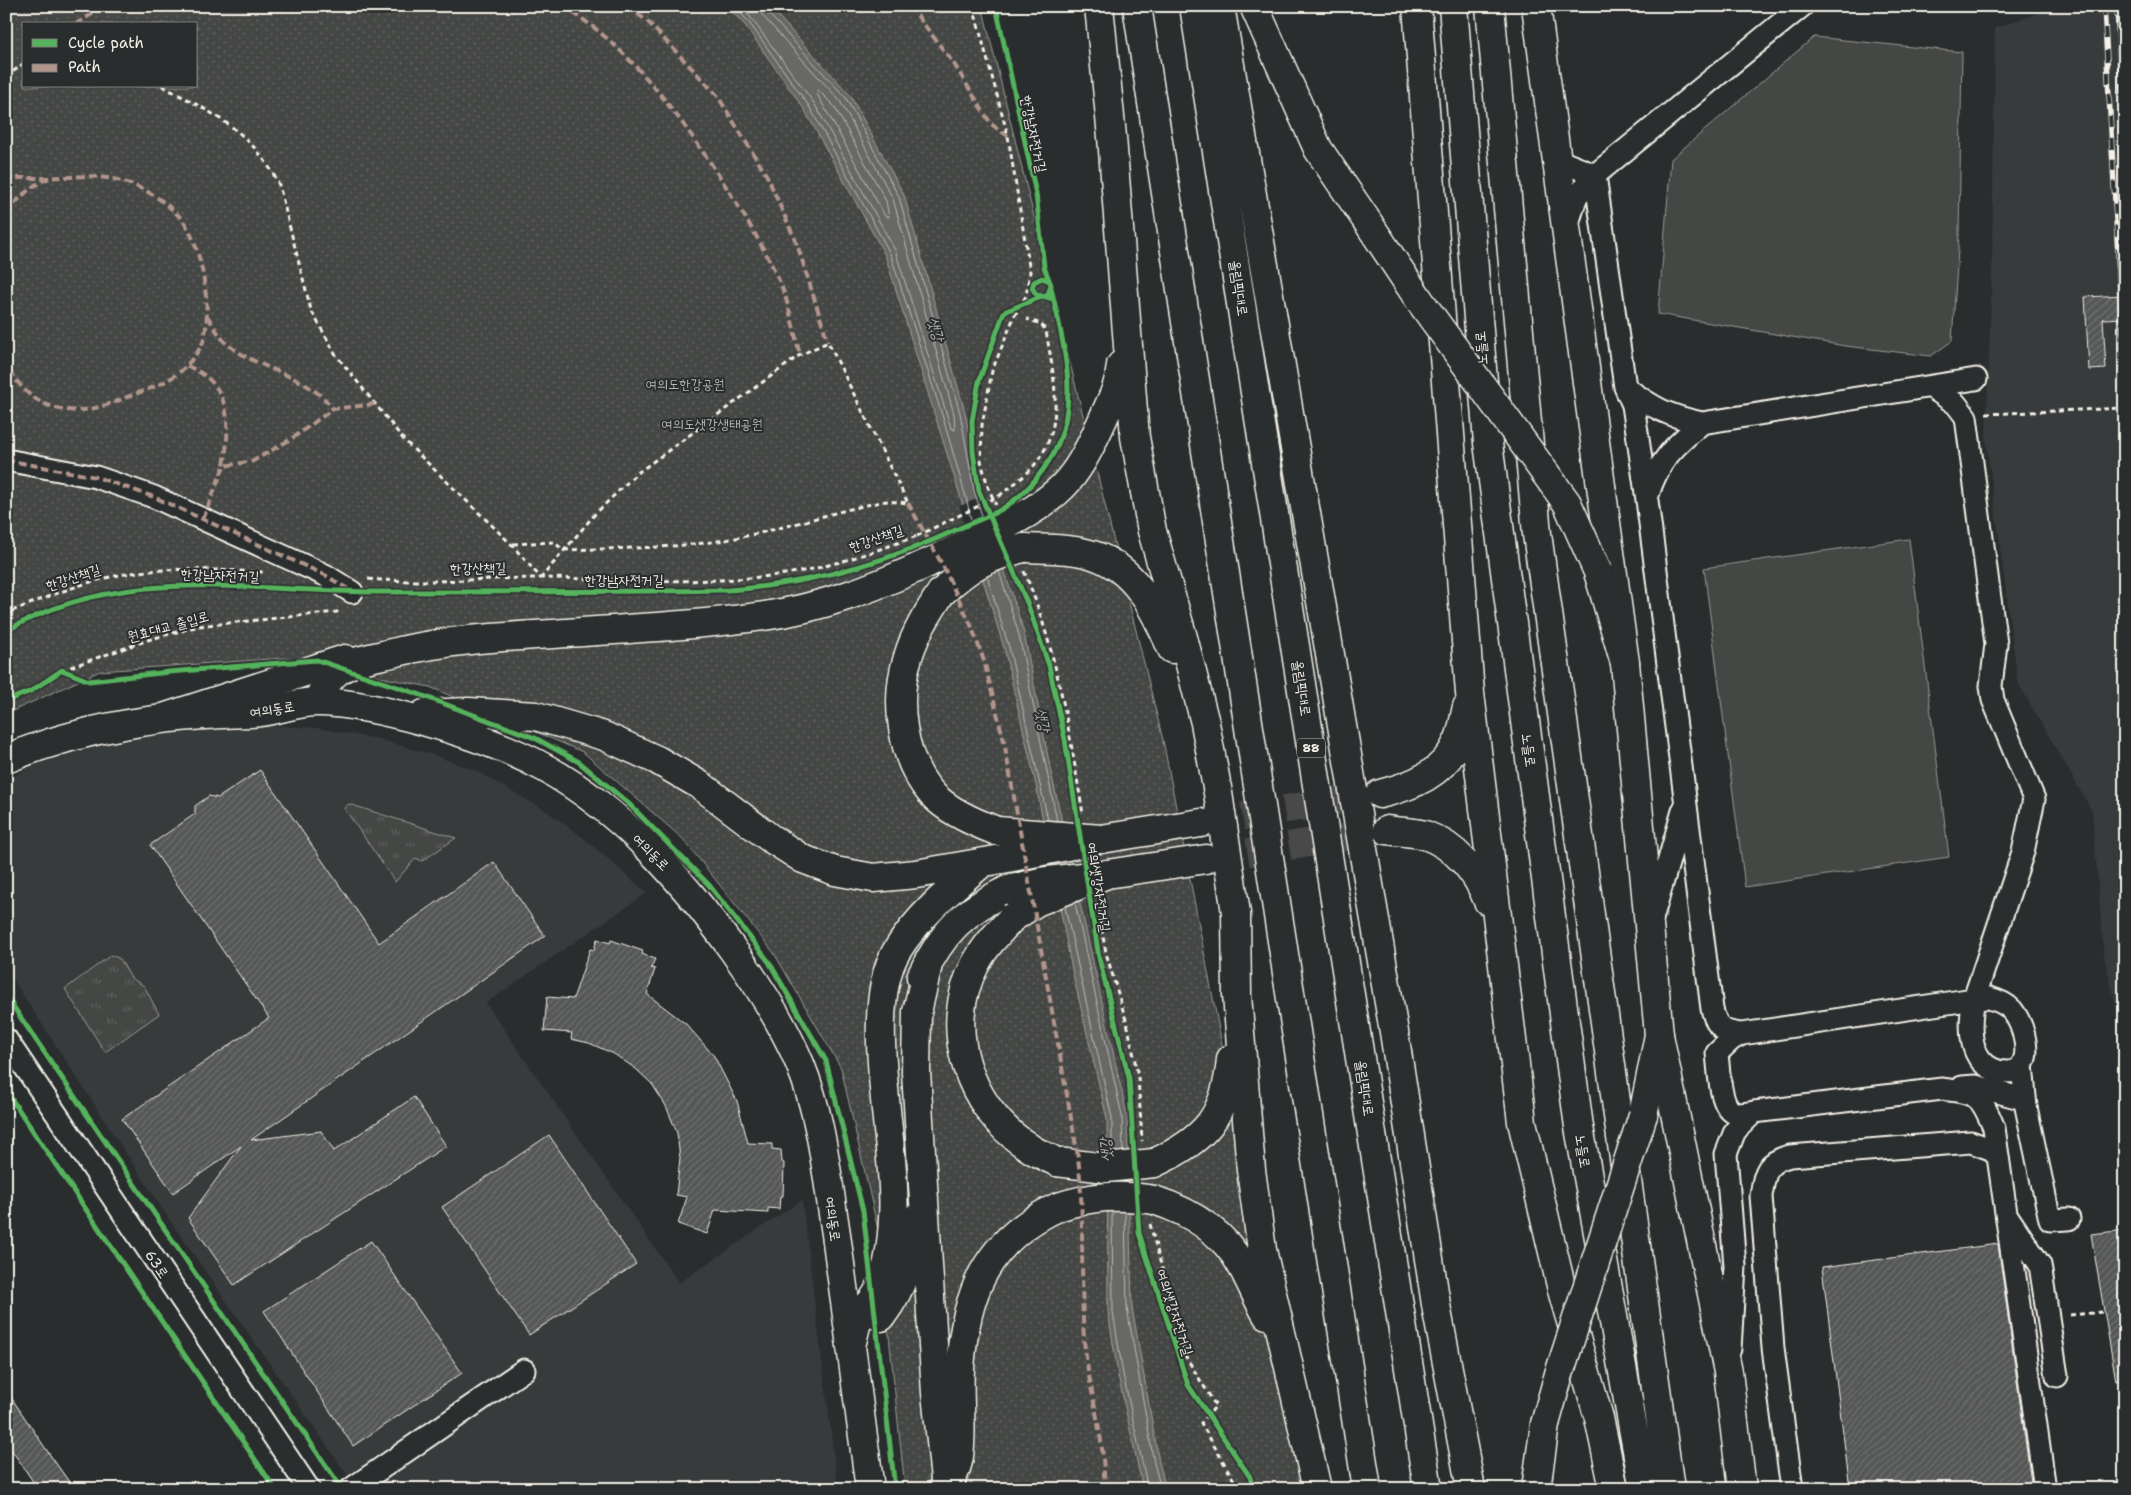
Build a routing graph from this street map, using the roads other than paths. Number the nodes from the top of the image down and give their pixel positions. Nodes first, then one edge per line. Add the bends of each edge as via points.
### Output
1 (1099, 6) edge
2 (1136, 6) edge
3 (1194, 6) edge
4 (1220, 6) edge
5 (1254, 6) edge
6 (1417, 6) edge
7 (1453, 6) edge
8 (1490, 6) edge
9 (1536, 6) edge
10 (1802, 6) edge
11 (1555, 159) junction
12 (1596, 175) junction
13 (1566, 229) junction
14 (1125, 308) junction
15 (1976, 379) dead end
16 (1625, 387) junction
17 (1931, 387) junction
18 (1702, 423) junction
19 (6, 460) edge
20 (1647, 500) junction
21 (355, 585) road end
22 (474, 639) junction
23 (1626, 663) junction
24 (1470, 693) junction
25 (318, 701) junction
26 (389, 713) junction
27 (163, 718) junction
28 (1205, 724) junction
29 (6, 760) edge
30 (1380, 794) tunnel mouth
31 (1686, 802) junction
32 (1201, 823) tunnel mouth
33 (1387, 830) tunnel mouth
34 (1101, 839) junction
35 (1206, 859) tunnel mouth
36 (992, 861) junction
37 (1107, 874) junction
38 (1497, 924) junction
39 (1649, 931) junction
40 (929, 960) junction
41 (1237, 996) junction
42 (1974, 999) junction
43 (1742, 1034) junction
44 (1659, 1035) junction
45 (6, 1039) edge
46 (2013, 1068) junction
47 (1942, 1088) junction
48 (2023, 1102) junction
49 (1754, 1112) junction
50 (1998, 1158) junction
51 (2005, 1213) junction
52 (2069, 1219) dead end
53 (1283, 1342) junction
54 (852, 1344) junction
55 (524, 1370) dead end
56 (1728, 1372) junction
57 (2056, 1376) dead end
58 (310, 1489) edge
59 (350, 1489) edge
60 (870, 1489) edge
61 (947, 1489) edge
62 (1316, 1489) edge
63 (1367, 1489) edge
64 (1428, 1489) edge
65 (1470, 1489) edge
66 (1536, 1489) edge
67 (1614, 1489) edge
68 (1644, 1489) edge
69 (1670, 1489) edge
70 (1742, 1489) edge
71 (1792, 1489) edge
72 (2045, 1489) edge

1 - 14 main road
2 - 63 main road
3 - 64 main road, 올림픽대로 / 88
4 - 65 main road via 1394,1032 1437,1311
5 - 23 main road, bridge via 1318,149 1420,301 1567,503 1598,572
6 - 24 main road
7 - 68 main road, 노들로 via 1488,443 1579,1127
8 - 69 main road via 1537,534
9 - 11 main road
10 - 12 street
11 - 12 street
11 - 13 main road
12 - 13 street via 1576,198
12 - 16 street
13 - 23 main road
14 - 22 main road, bridge via 1119,384 1086,457 1064,487 1042,506 1004,513 928,562 868,590 814,607 688,625
14 - 28 main road via 1135,437 1152,531
15 - 17 street
16 - 18 street via 1675,418
16 - 20 street via 1633,405
17 - 18 street
17 - 42 street via 1956,404 1966,417 1996,644 1991,686 1993,700 2034,799 2023,852
18 - 20 street via 1669,453 1654,473
19 - 21 street via 96,477 154,497 325,575
20 - 31 street
22 - 25 main road via 360,661 339,670 327,682
22 - 27 main road via 386,646
23 - 39 main road
24 - 30 main road via 1458,742 1445,762 1428,777 1405,788
24 - 38 main road
25 - 26 main road, 여의동로
25 - 27 main road, 여의동로 via 257,713
26 - 36 main road via 468,712 536,716 604,736 657,760 700,785 770,838 803,859 835,871 873,878
26 - 54 main road, 여의동로 via 438,725 544,768 600,805 649,848 701,905 757,984 800,1065 824,1153
27 - 29 main road, 여의동로 via 127,722 71,736
28 - 34 main road, bridge via 1158,616 1143,591 1122,570 1093,555 1024,548 992,556 963,572 941,593 920,626 908,657 901,692 903,727 914,764 932,794 969,821 997,831
28 - 41 main road via 1236,913
31 - 39 street
31 - 43 street via 1714,1016 1716,1023 1728,1032
32 - 34 main road
33 - 38 main road via 1424,835 1448,846 1477,875
34 - 36 main road, bridge
35 - 37 main road
36 - 54 main road via 921,917 895,954 886,982 881,1014 881,1048 894,1180 894,1219 881,1285 870,1306 858,1319
37 - 40 main road, bridge via 1040,882 1008,890 981,903 944,935
37 - 41 main road, bridge via 1036,902 1012,918 974,966 960,1022 961,1050 970,1078 987,1107 1005,1128 1027,1146 1058,1162 1106,1168 1154,1163 1178,1153 1198,1138 1216,1116 1228,1086
38 - 67 main road via 1522,1122 1563,1294 1599,1418
39 - 44 main road
40 - 54 main road via 916,987 909,1017 907,1115 912,1209 911,1246 904,1281 877,1322 868,1328 857,1328
40 - 61 main road via 917,1012 916,1072 936,1393
41 - 53 main road via 1251,1170 1262,1250
42 - 43 street
42 - 46 street via 1971,1015 1973,1044 1979,1058 1991,1069
42 - 46 street via 2000,1001 2012,1010 2024,1034 2025,1051
43 - 49 street via 1717,1053 1724,1104 1738,1114
44 - 56 main road
44 - 66 main road, bridge via 1643,1115 1545,1424
45 - 58 street, 63로
46 - 48 street
47 - 48 street via 1975,1086
47 - 49 street
47 - 50 street via 1971,1093 1984,1103 1994,1128
48 - 52 street via 2050,1220
49 - 56 street via 1735,1131 1726,1154 1735,1266
50 - 51 street
50 - 71 street via 1993,1150 1971,1142 1790,1156 1775,1160 1764,1174 1761,1196 1773,1348
51 - 57 street via 2040,1265
51 - 72 street
53 - 61 main road, bridge via 1225,1241 1199,1220 1177,1208 1130,1196 1105,1196 1082,1199 1037,1216 994,1255 977,1284 966,1319 960,1369 959,1457
53 - 62 main road
54 - 60 main road, 여의동로
55 - 59 street
56 - 70 main road

